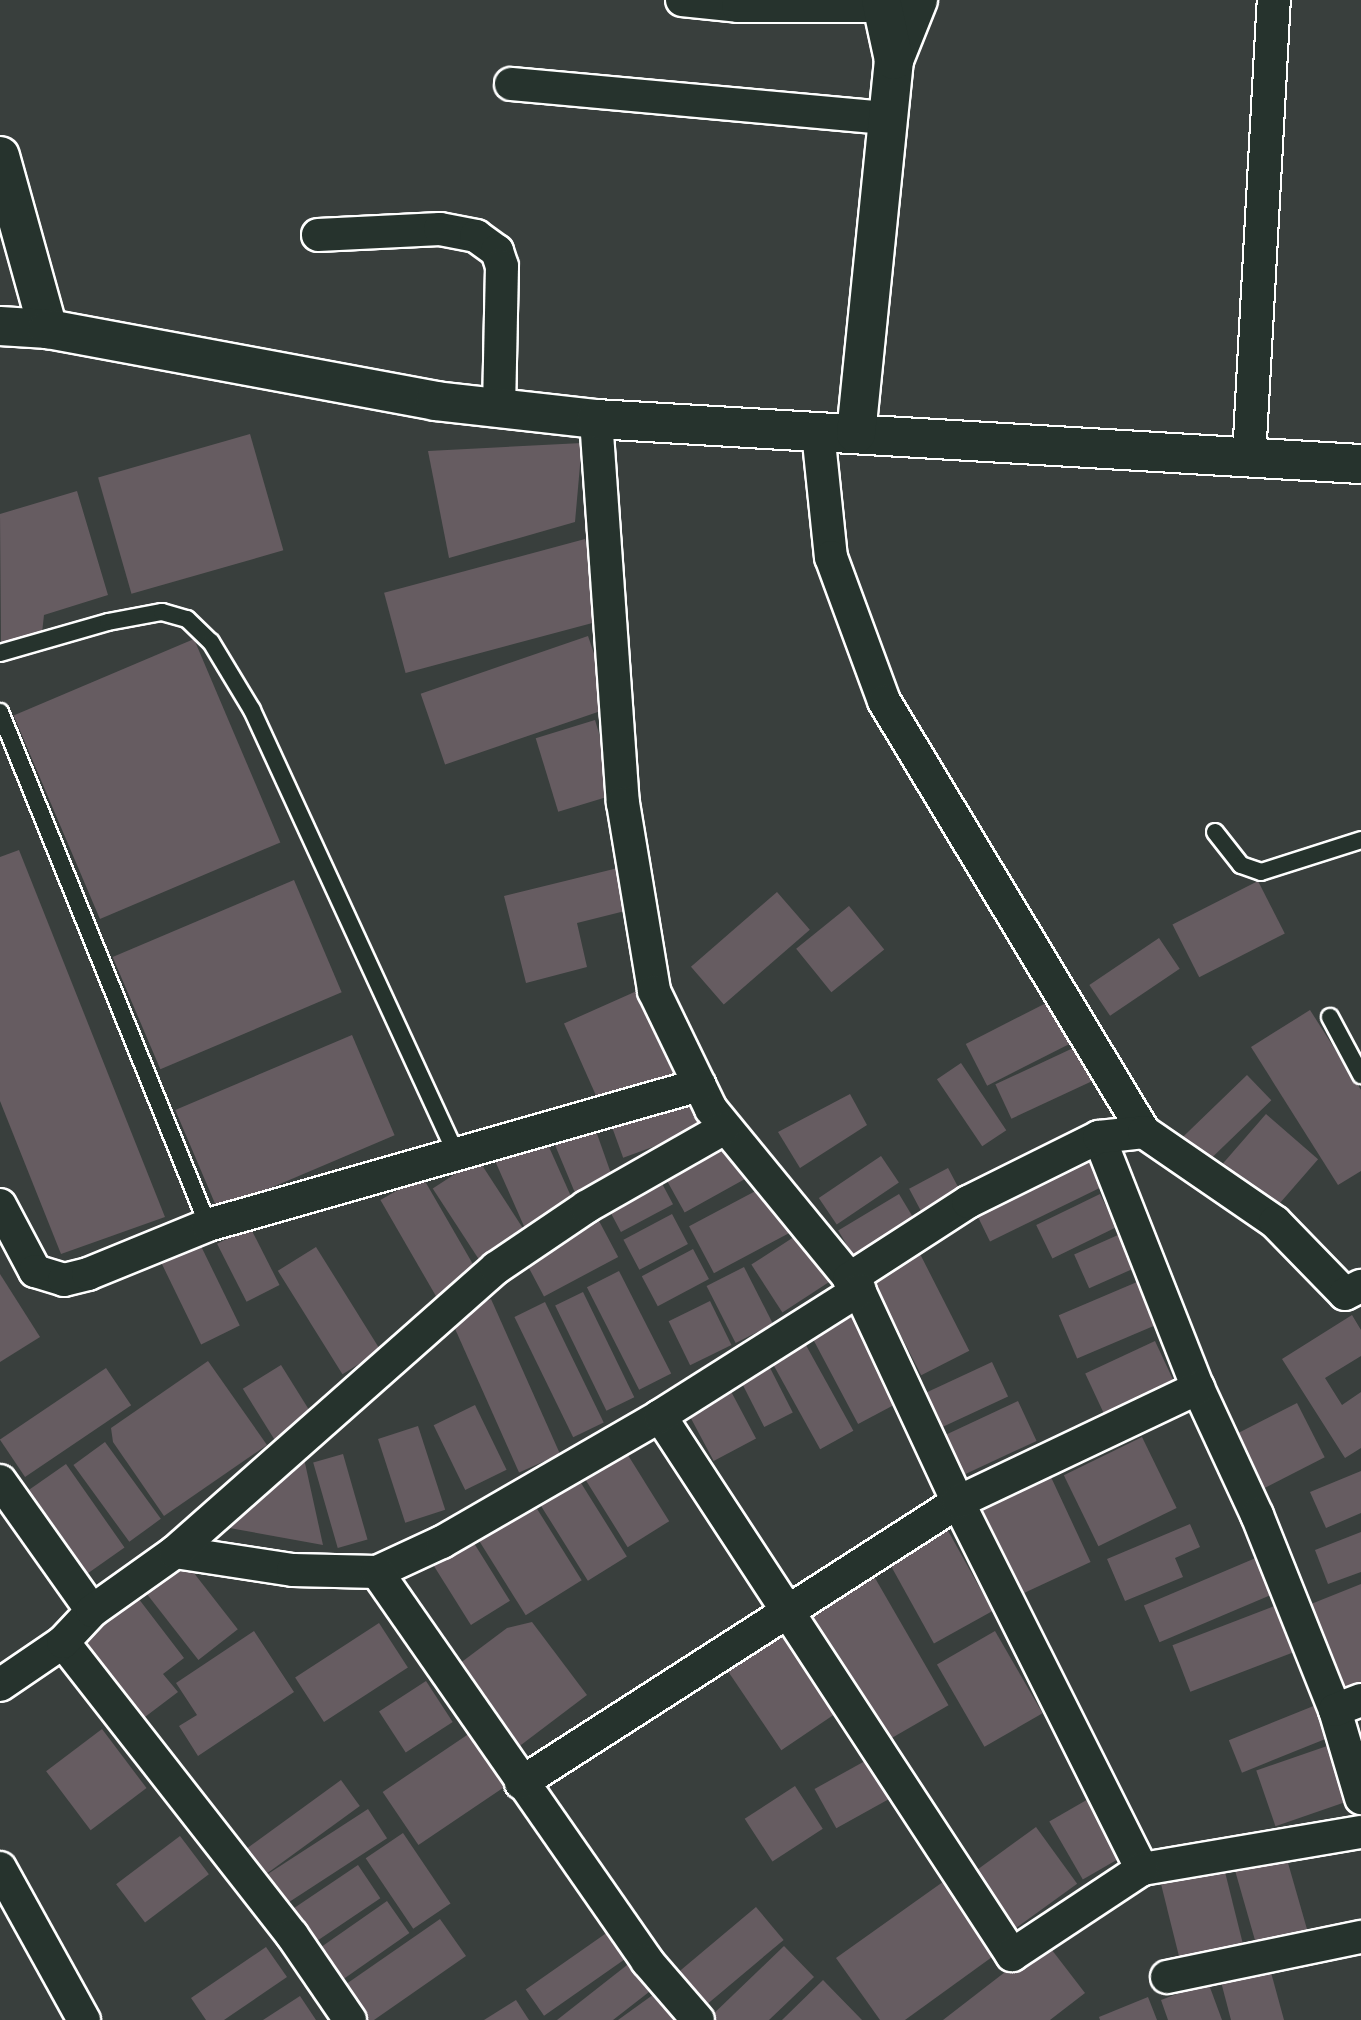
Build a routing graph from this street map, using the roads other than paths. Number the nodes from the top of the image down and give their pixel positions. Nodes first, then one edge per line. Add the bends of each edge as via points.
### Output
1 (682, 0) edge
2 (1274, 0) edge
3 (894, 2) edge
4 (511, 84) dead end
5 (888, 118) junction
6 (0, 156) edge
7 (318, 235) dead end
8 (0, 326) edge
9 (48, 329) junction
10 (499, 408) junction
11 (596, 419) junction
12 (818, 432) junction
13 (856, 434) junction
14 (1249, 458) junction
15 (1360, 467) edge
16 (0, 653) edge
17 (0, 712) edge
18 (1215, 832) dead end
19 (1361, 840) edge
20 (1330, 1017) dead end
21 (1361, 1075) edge
22 (699, 1085) junction
23 (723, 1129) junction
24 (1144, 1132) junction
25 (1099, 1137) junction
26 (457, 1156) junction
27 (0, 1205) edge
28 (208, 1225) junction
29 (854, 1285) junction
30 (1361, 1286) edge
31 (1198, 1388) junction
32 (660, 1416) junction
33 (0, 1481) edge
34 (958, 1502) junction
35 (175, 1552) junction
36 (377, 1572) junction
37 (787, 1608) junction
38 (92, 1611) junction
39 (63, 1642) junction
40 (0, 1685) edge
41 (1348, 1705) edge
42 (521, 1783) junction
43 (1361, 1798) edge
44 (1361, 1832) edge
45 (0, 1868) edge
46 (1142, 1869) junction
47 (1361, 1937) edge
48 (1167, 1977) dead end
49 (80, 2018) edge
50 (350, 2020) edge
51 (698, 2020) edge

1 - 3 street via 738,6
2 - 14 street
3 - 5 main road
4 - 5 street
5 - 13 main road
6 - 9 main road
7 - 10 street via 440,229 475,236 497,251 502,266
8 - 9 main road
9 - 10 main road via 435,401
10 - 11 main road
11 - 12 main road
11 - 22 street via 623,803 654,991
12 - 13 main road
12 - 24 street via 831,557 884,701
13 - 14 main road
14 - 15 main road
16 - 26 lane via 108,622 162,612 187,619 211,642 251,710
17 - 28 lane
18 - 19 lane via 1241,865 1262,872
20 - 21 lane
22 - 23 street
22 - 26 street
23 - 29 street
23 - 35 street via 586,1207 496,1268
24 - 25 street
24 - 30 street via 1275,1222 1345,1294
25 - 29 street via 968,1202
25 - 31 street
26 - 28 street
27 - 28 street via 34,1271 64,1280
29 - 32 street
29 - 34 street
31 - 34 street
31 - 41 street
32 - 36 street via 442,1542
32 - 37 street
33 - 38 street
34 - 37 street
34 - 46 street
35 - 36 street via 293,1570
35 - 38 street
36 - 42 street
37 - 42 street
37 - 46 street via 1012,1955
38 - 39 street
39 - 40 street
39 - 50 street via 292,1936
41 - 43 street
42 - 51 street via 647,1961
44 - 46 street
45 - 49 street
47 - 48 street

